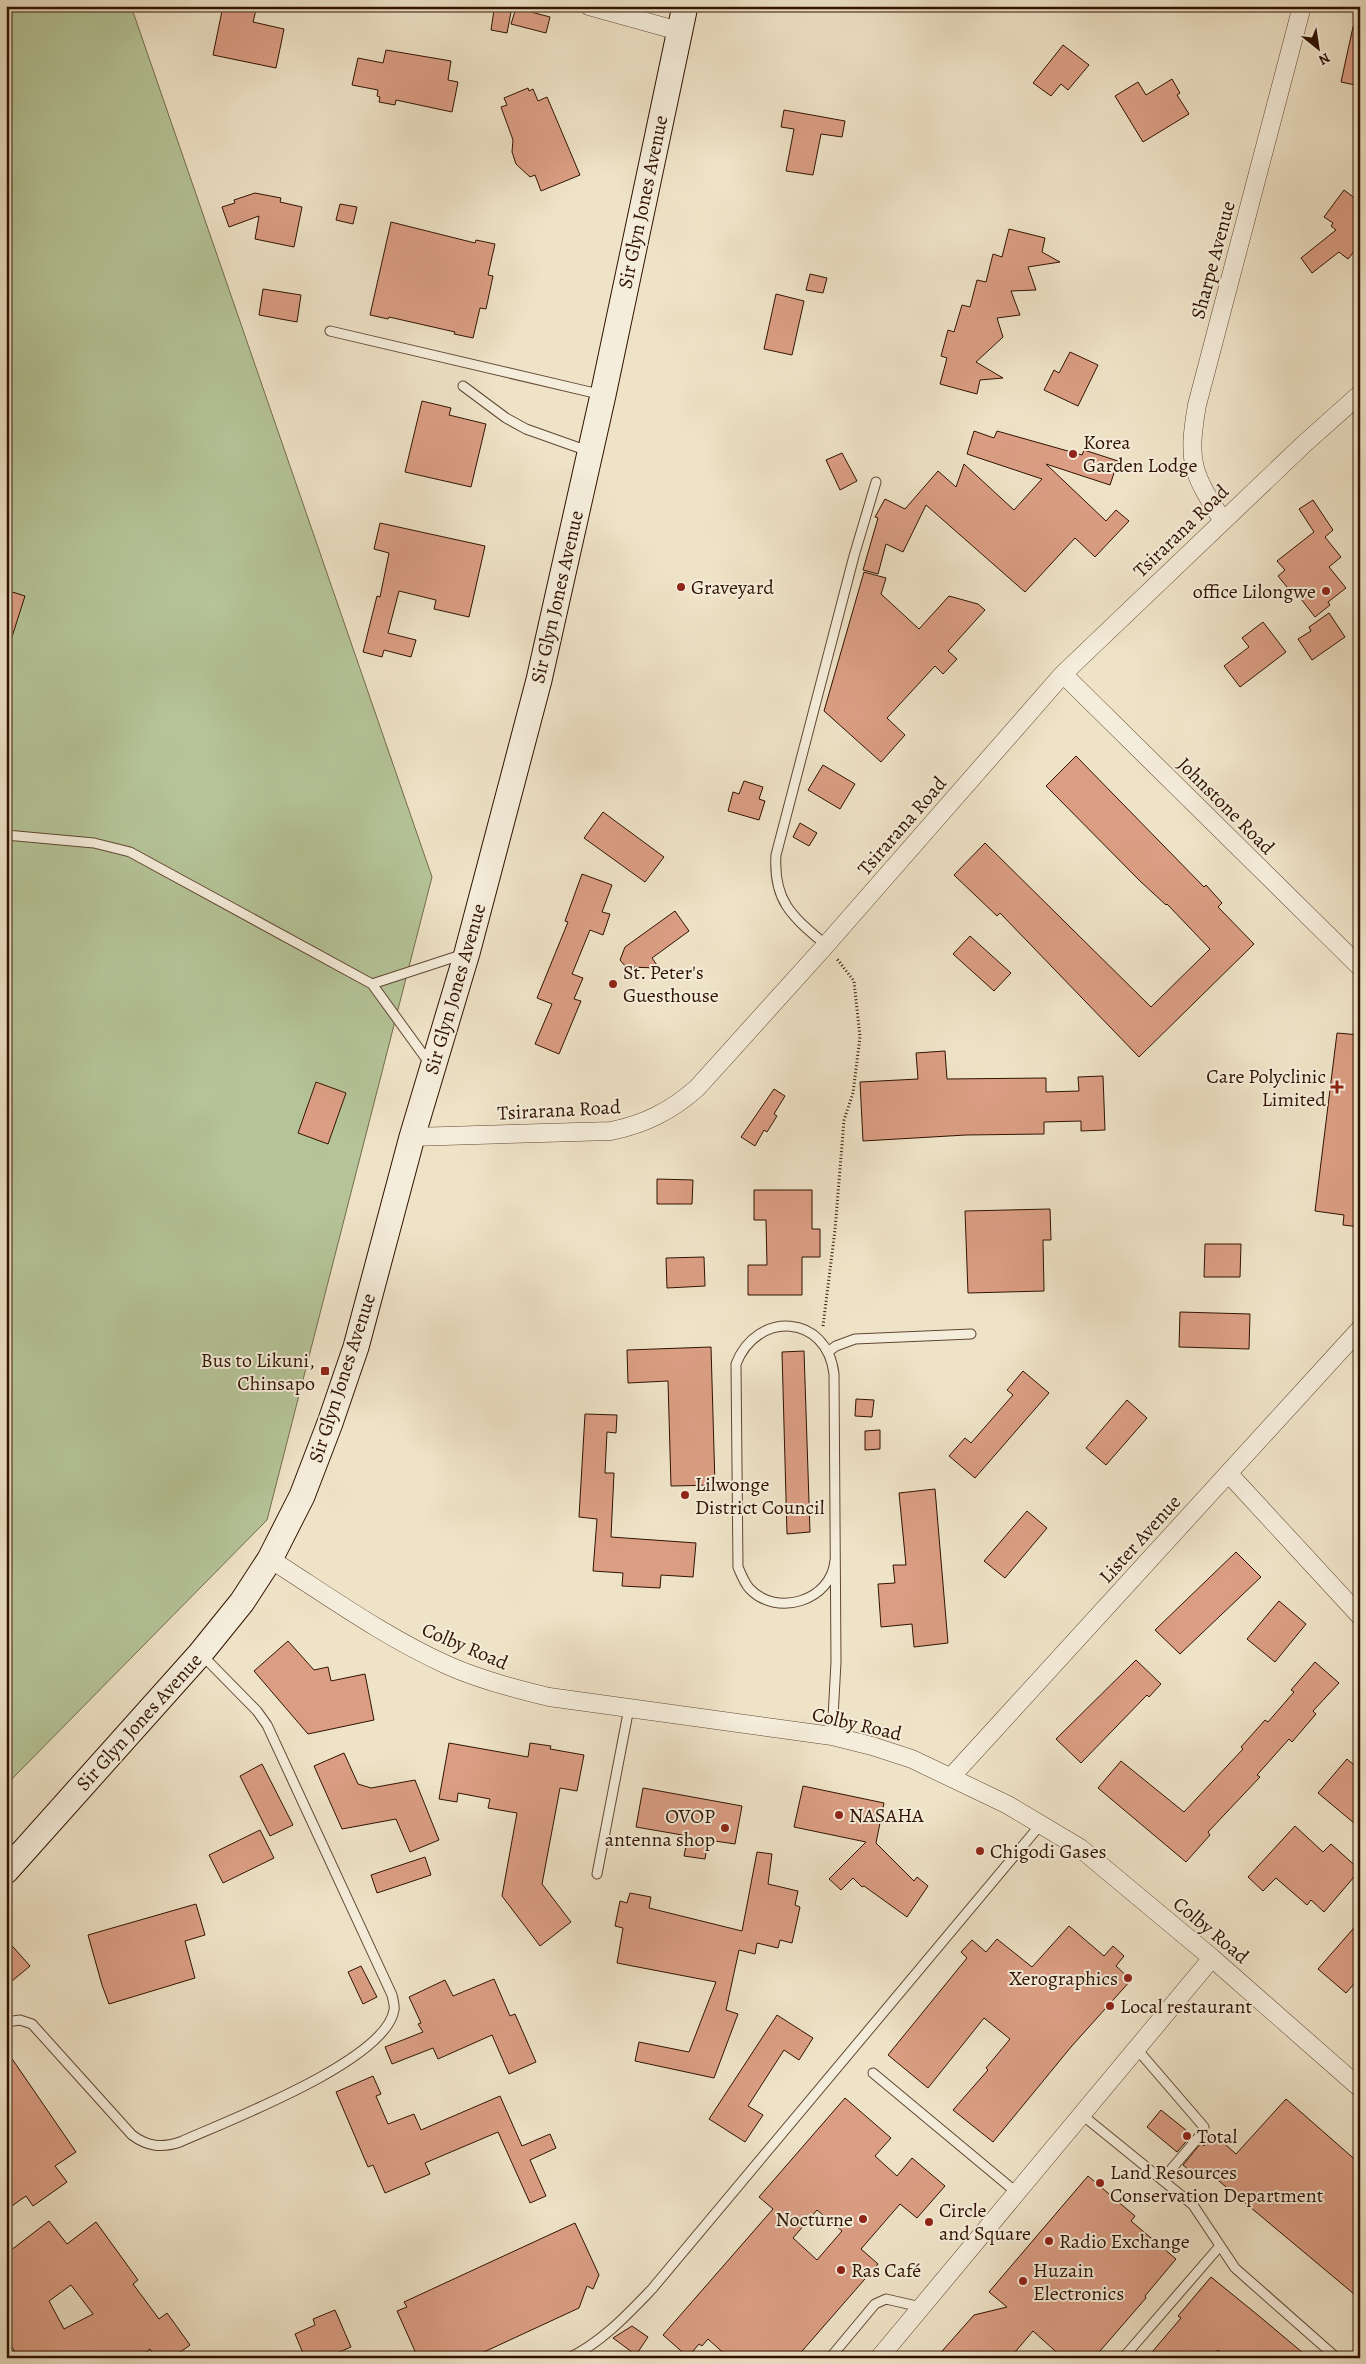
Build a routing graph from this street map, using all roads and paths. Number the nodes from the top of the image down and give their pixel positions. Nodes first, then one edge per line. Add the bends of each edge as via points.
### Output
1 (589, 6) edge
2 (685, 6) edge
3 (1302, 6) edge
4 (679, 32) junction
5 (330, 331) dead end
6 (463, 386) dead end
7 (1360, 394) edge
8 (603, 395) junction
9 (590, 452) junction
10 (876, 482) dead end
11 (1223, 521) junction
12 (1063, 674) junction
13 (6, 835) edge
14 (826, 944) junction
15 (467, 953) junction
16 (1360, 967) edge
17 (372, 984) junction
18 (432, 1068) junction
19 (412, 1137) junction
20 (1360, 1328) edge
21 (970, 1334) dead end
22 (822, 1342) junction
23 (829, 1351) junction
24 (1228, 1474) junction
25 (270, 1559) junction
26 (835, 1560) junction
27 (1360, 1616) edge
28 (200, 1654) junction
29 (629, 1708) junction
30 (832, 1736) junction
31 (951, 1777) junction
32 (1041, 1824) junction
33 (6, 1871) edge
34 (596, 1874) dead end
35 (1212, 1958) junction
36 (6, 2022) edge
37 (1136, 2048) junction
38 (873, 2073) dead end
39 (1360, 2088) edge
40 (1081, 2114) junction
41 (1162, 2180) junction
42 (1016, 2192) junction
43 (1220, 2247) junction
44 (921, 2307) junction
45 (1325, 2354) edge
46 (569, 2358) edge
47 (830, 2358) edge
48 (879, 2358) edge
49 (1123, 2358) edge
50 (1337, 2358) edge

1 - 4 street
2 - 4 main road, Sir Glyn Jones Avenue
3 - 11 street, Sharpe Avenue via 1199,396 1192,436 1194,471
4 - 8 main road, Sir Glyn Jones Avenue
5 - 8 lane
6 - 9 lane via 526,429
7 - 11 street, Tsirarana Road
8 - 9 main road, Sir Glyn Jones Avenue
9 - 15 main road, Sir Glyn Jones Avenue via 540,680
10 - 14 lane via 776,855 775,872 784,904 794,917
11 - 12 street, Tsirarana Road
12 - 14 street, Tsirarana Road
12 - 16 street, Johnstone Road
13 - 17 lane via 94,843 130,852
14 - 19 street, Tsirarana Road via 697,1088 655,1118 611,1131
14 - 22 path via 854,982 860,1037 853,1093 844,1120
15 - 17 lane
15 - 18 main road, Sir Glyn Jones Avenue
17 - 18 lane
18 - 19 main road, Sir Glyn Jones Avenue
19 - 25 main road, Sir Glyn Jones Avenue via 356,1347 302,1496
20 - 24 street, Lister Avenue
21 - 23 lane via 855,1339
22 - 23 lane
22 - 26 lane via 802,1329 778,1326 756,1335 741,1353 735,1376 737,1555 738,1567 749,1588 769,1601 781,1604 815,1595 830,1577
23 - 26 lane via 834,1374
24 - 27 street
24 - 31 street, Lister Avenue
25 - 28 main road, Sir Glyn Jones Avenue via 242,1602
25 - 29 street, Colby Road via 384,1631 448,1665 540,1695
26 - 30 lane via 836,1662
28 - 33 main road, Sir Glyn Jones Avenue
28 - 36 lane via 267,1725 392,1995 395,2009 390,2022 371,2046 322,2078 167,2146 142,2142 132,2135 32,2024 20,2020
29 - 30 street, Colby Road
29 - 34 lane
30 - 31 street, Colby Road via 912,1759
31 - 32 street, Colby Road
32 - 35 street, Colby Road via 1080,1848
32 - 46 lane via 652,2289 620,2322
35 - 37 street
35 - 39 street, Colby Road
37 - 40 street
37 - 41 lane via 1204,2127
38 - 42 lane
40 - 41 lane
40 - 42 street
41 - 43 lane via 1193,2206
42 - 44 street
43 - 45 lane via 1235,2268
43 - 49 lane
44 - 47 lane via 886,2299 874,2304
44 - 48 street
45 - 50 lane

